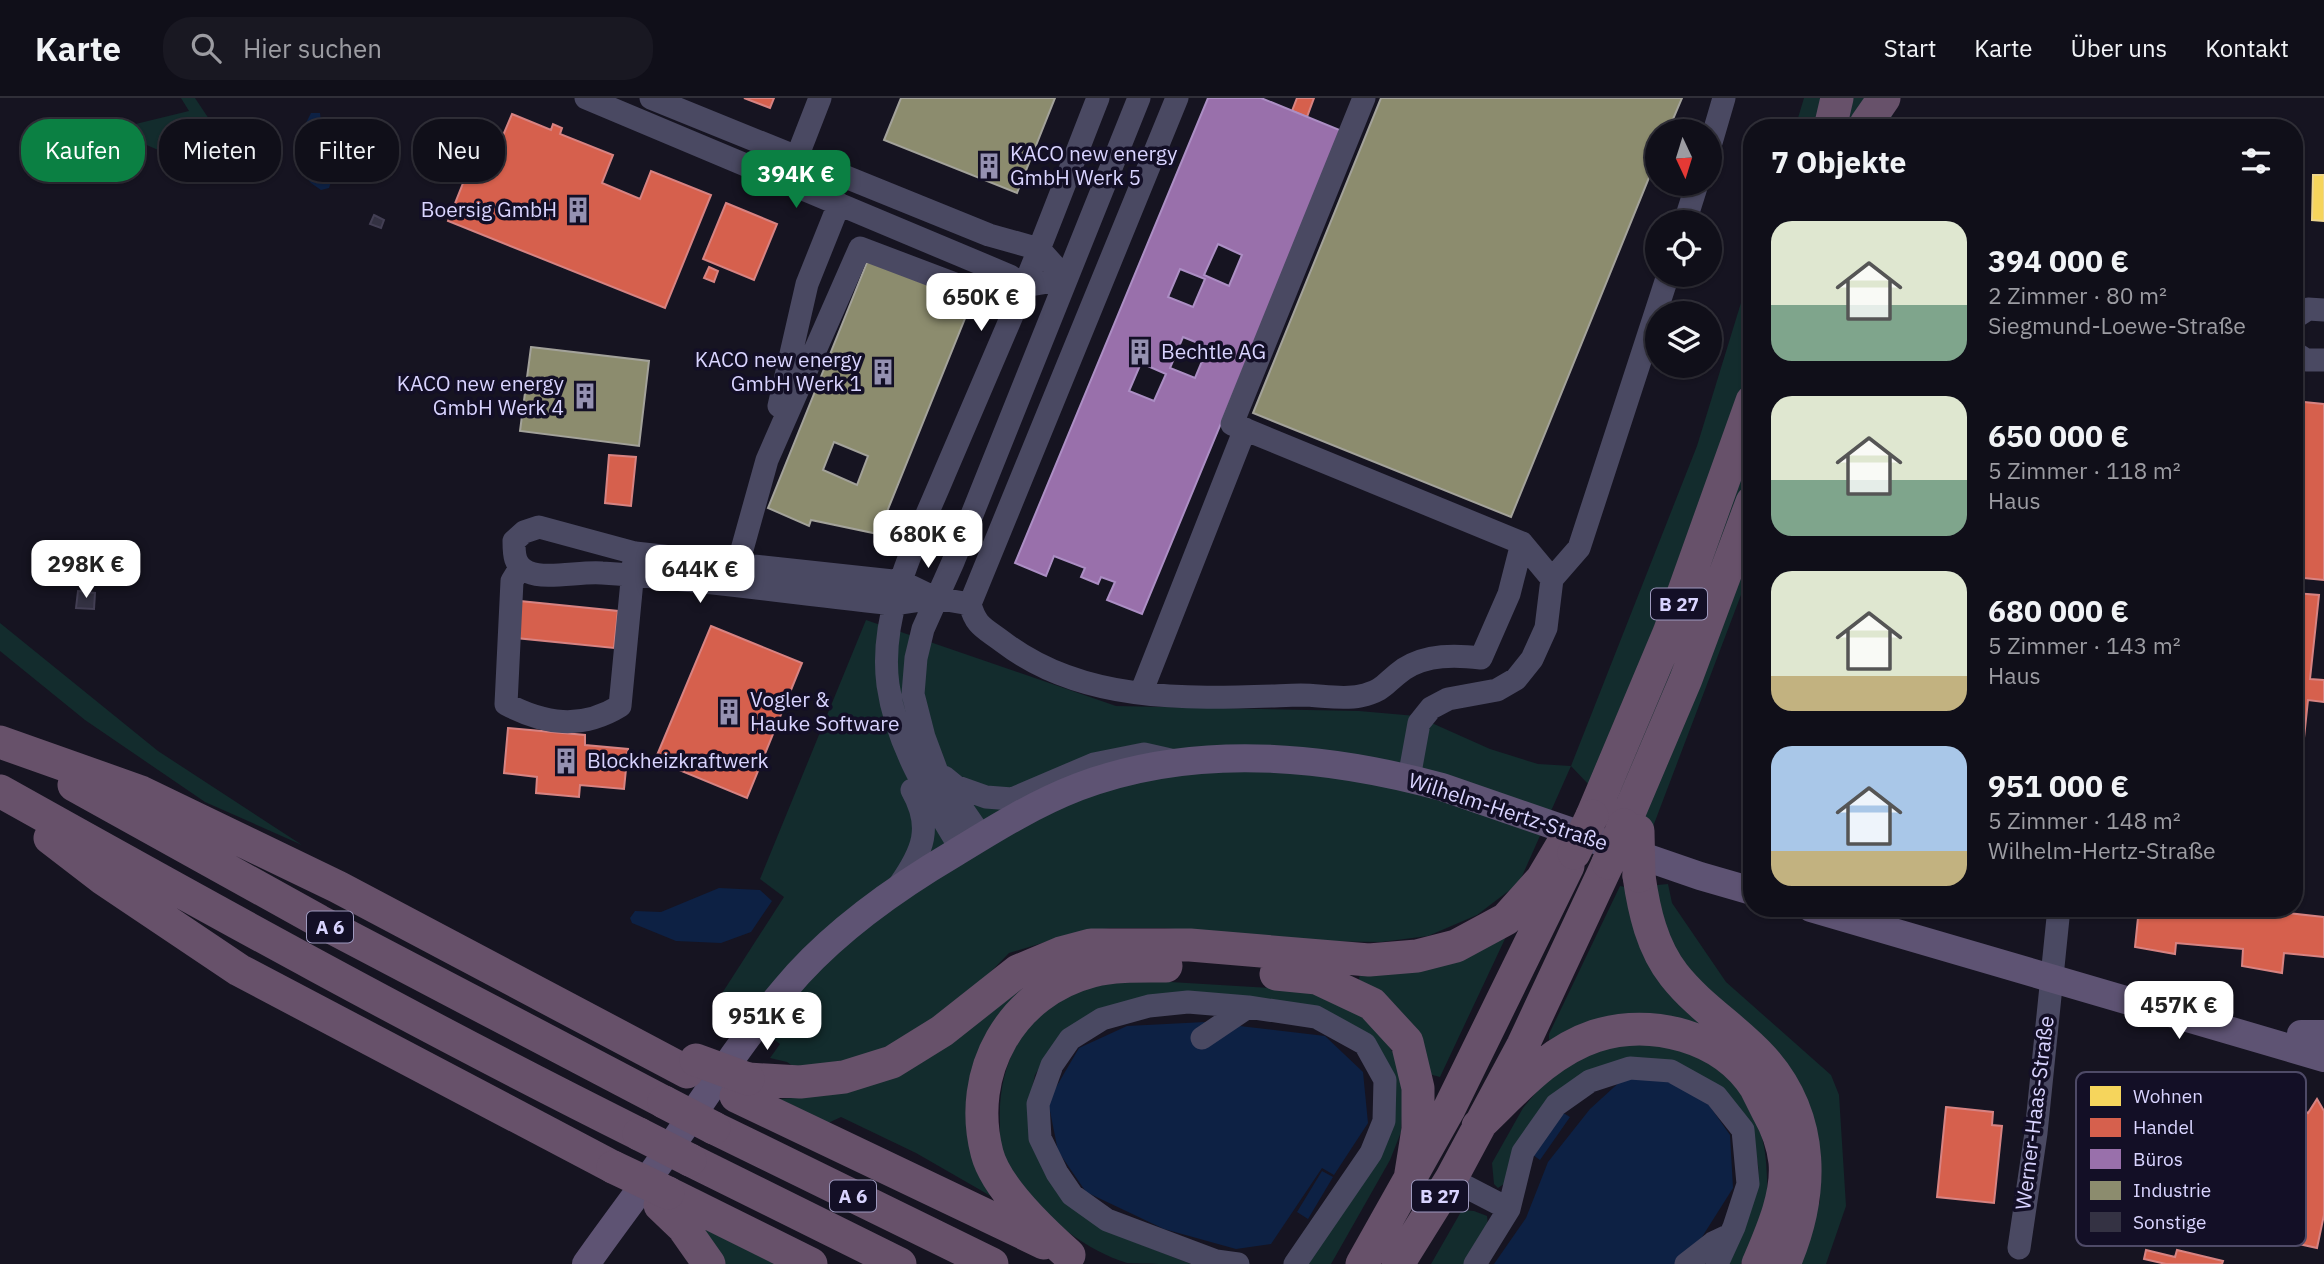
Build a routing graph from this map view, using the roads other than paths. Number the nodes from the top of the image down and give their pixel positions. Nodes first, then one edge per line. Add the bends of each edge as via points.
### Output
1 (586, 98) edge
2 (650, 98) edge
3 (820, 98) edge
4 (1098, 98) edge
5 (1139, 98) edge
6 (1177, 98) edge
7 (1364, 98) edge
8 (1724, 98) edge
9 (1837, 98) edge
10 (1718, 119) edge
11 (1832, 119) edge
12 (775, 148) junction
13 (797, 158) junction
14 (764, 173) junction
15 (788, 183) junction
16 (839, 204) junction
17 (1039, 249) junction
18 (1066, 279) junction
19 (955, 284) dead end
20 (1024, 286) junction
21 (1664, 287) edge
22 (2324, 310) edge
23 (2303, 312) edge
24 (2303, 358) edge
25 (2324, 360) edge
26 (1743, 426) edge
27 (1245, 429) junction
28 (767, 460) junction
29 (1743, 526) edge
30 (1522, 543) junction
31 (634, 564) junction
32 (738, 564) junction
33 (520, 568) junction
34 (1552, 579) junction
35 (902, 582) junction
36 (935, 598) junction
37 (895, 604) junction
38 (970, 604) junction
39 (888, 684) junction
40 (1141, 693) junction
41 (0, 743) edge
42 (1182, 762) junction
43 (937, 772) junction
44 (1409, 778) junction
45 (0, 791) edge
46 (0, 801) edge
47 (1631, 828) junction
48 (971, 843) junction
49 (1568, 850) junction
50 (1743, 888) edge
51 (894, 893) junction
52 (1842, 917) edge
53 (2058, 917) edge
54 (2052, 978) junction
55 (1248, 1007) junction
56 (1202, 1038) dead end
57 (2307, 1038) edge
58 (2324, 1058) edge
59 (2324, 1064) edge
60 (742, 1087) junction
61 (1478, 1126) junction
62 (1451, 1178) junction
63 (1410, 1179) junction
64 (664, 1199) junction
65 (1509, 1209) junction
66 (1730, 1235) junction
67 (2019, 1248) dead end
68 (1078, 1260) edge
69 (586, 1264) edge
70 (709, 1264) edge
71 (811, 1264) edge
72 (900, 1264) edge
73 (992, 1264) edge
74 (1238, 1264) edge
75 (1295, 1264) edge
76 (1362, 1264) edge
77 (1398, 1264) edge
78 (1475, 1264) edge
79 (1686, 1264) edge
80 (1717, 1264) edge
81 (1758, 1264) edge
82 (1784, 1264) edge

1 - 14 street
2 - 12 street
3 - 13 street
4 - 17 street
5 - 18 street
6 - 38 street
7 - 27 street via 1232,424
8 - 10 street
9 - 11 highway
12 - 13 street
12 - 14 street
13 - 15 street
13 - 17 street via 989,235
14 - 15 street
15 - 16 street
16 - 20 street
16 - 28 street via 807,284
17 - 18 street
17 - 20 street
18 - 20 street
18 - 36 street
19 - 28 street via 860,248
20 - 35 street
21 - 34 street via 1579,548
22 - 23 street
24 - 25 street
26 - 49 highway, B 27, bridge via 1669,633
27 - 30 street
27 - 40 street
28 - 32 street
29 - 47 highway, B 27 via 1644,781
30 - 34 street
30 - 40 street via 1509,594 1482,658 1454,654 1429,659 1405,668 1380,691 1356,697 1183,698
31 - 32 street
31 - 33 street via 601,572 531,574
31 - 33 street via 539,527 514,541
31 - 33 street via 620,706 603,717 563,722 532,717 506,704 512,581
31 - 37 street
32 - 35 street
34 - 44 street via 1546,628 1532,659 1516,679 1497,690 1448,699 1431,708 1419,723
35 - 36 street
35 - 37 street
36 - 37 street
36 - 38 street
36 - 43 street via 916,658 913,694
37 - 39 street via 887,650
38 - 40 street via 975,621 1040,665 1088,685
39 - 48 street via 898,732 919,779
39 - 51 street via 884,706 890,738 924,817 918,859
41 - 60 highway via 141,792 338,887 647,1051
41 - 73 highway, A 6, bridge via 319,921 714,1128
42 - 43 street via 1144,754 1094,764 1012,799 986,797 955,786
42 - 44 main road, Wilhelm-Hertz-Straße via 1277,759
42 - 48 main road, Wilhelm-Hertz-Straße via 1085,784
43 - 48 street
44 - 50 main road, Wilhelm-Hertz-Straße
45 - 72 highway, A 6, bridge via 492,1061
46 - 64 highway, bridge via 102,878 239,970 613,1167
47 - 61 highway, B 27, bridge via 1608,863 1523,1045
47 - 82 highway, bridge via 1646,915 1657,947 1673,974 1762,1058 1795,1111 1807,1170 1806,1193
48 - 51 main road, Wilhelm-Hertz-Straße
49 - 60 highway via 1506,919 1456,946 1417,956 1369,960 1190,945 1091,945 1018,971 942,1031 892,1062 844,1077
49 - 63 highway, B 27 via 1502,1006
51 - 69 main road, Wilhelm-Hertz-Straße via 820,953 769,1008
52 - 54 main road
53 - 54 street, Werner-Haas-Straße
54 - 57 main road
54 - 67 street, Werner-Haas-Straße
55 - 56 street
55 - 74 street via 1188,1002 1149,1006 1102,1019 1070,1039 1052,1065 1038,1104 1040,1138 1072,1195 1107,1220 1216,1261
55 - 75 street via 1316,1017 1365,1044 1385,1080 1384,1121 1371,1153
57 - 58 main road
57 - 59 main road
60 - 68 highway
61 - 62 highway, B 27
61 - 81 highway via 1543,1064 1593,1037 1649,1028 1711,1048 1755,1086 1774,1124 1785,1161 1782,1195
62 - 65 street
62 - 77 highway, B 27
63 - 68 highway via 1418,1129 1418,1088 1407,1042 1372,1004 1317,978 1177,965 1093,971 1049,989 1009,1023 987,1067 983,1093 987,1154 1007,1192 1040,1229
63 - 76 highway, B 27
64 - 70 highway
64 - 71 highway
65 - 66 street via 1523,1152 1556,1105 1590,1081 1630,1068 1671,1071 1717,1096 1743,1130 1748,1184
65 - 78 street
66 - 79 street
66 - 80 street

